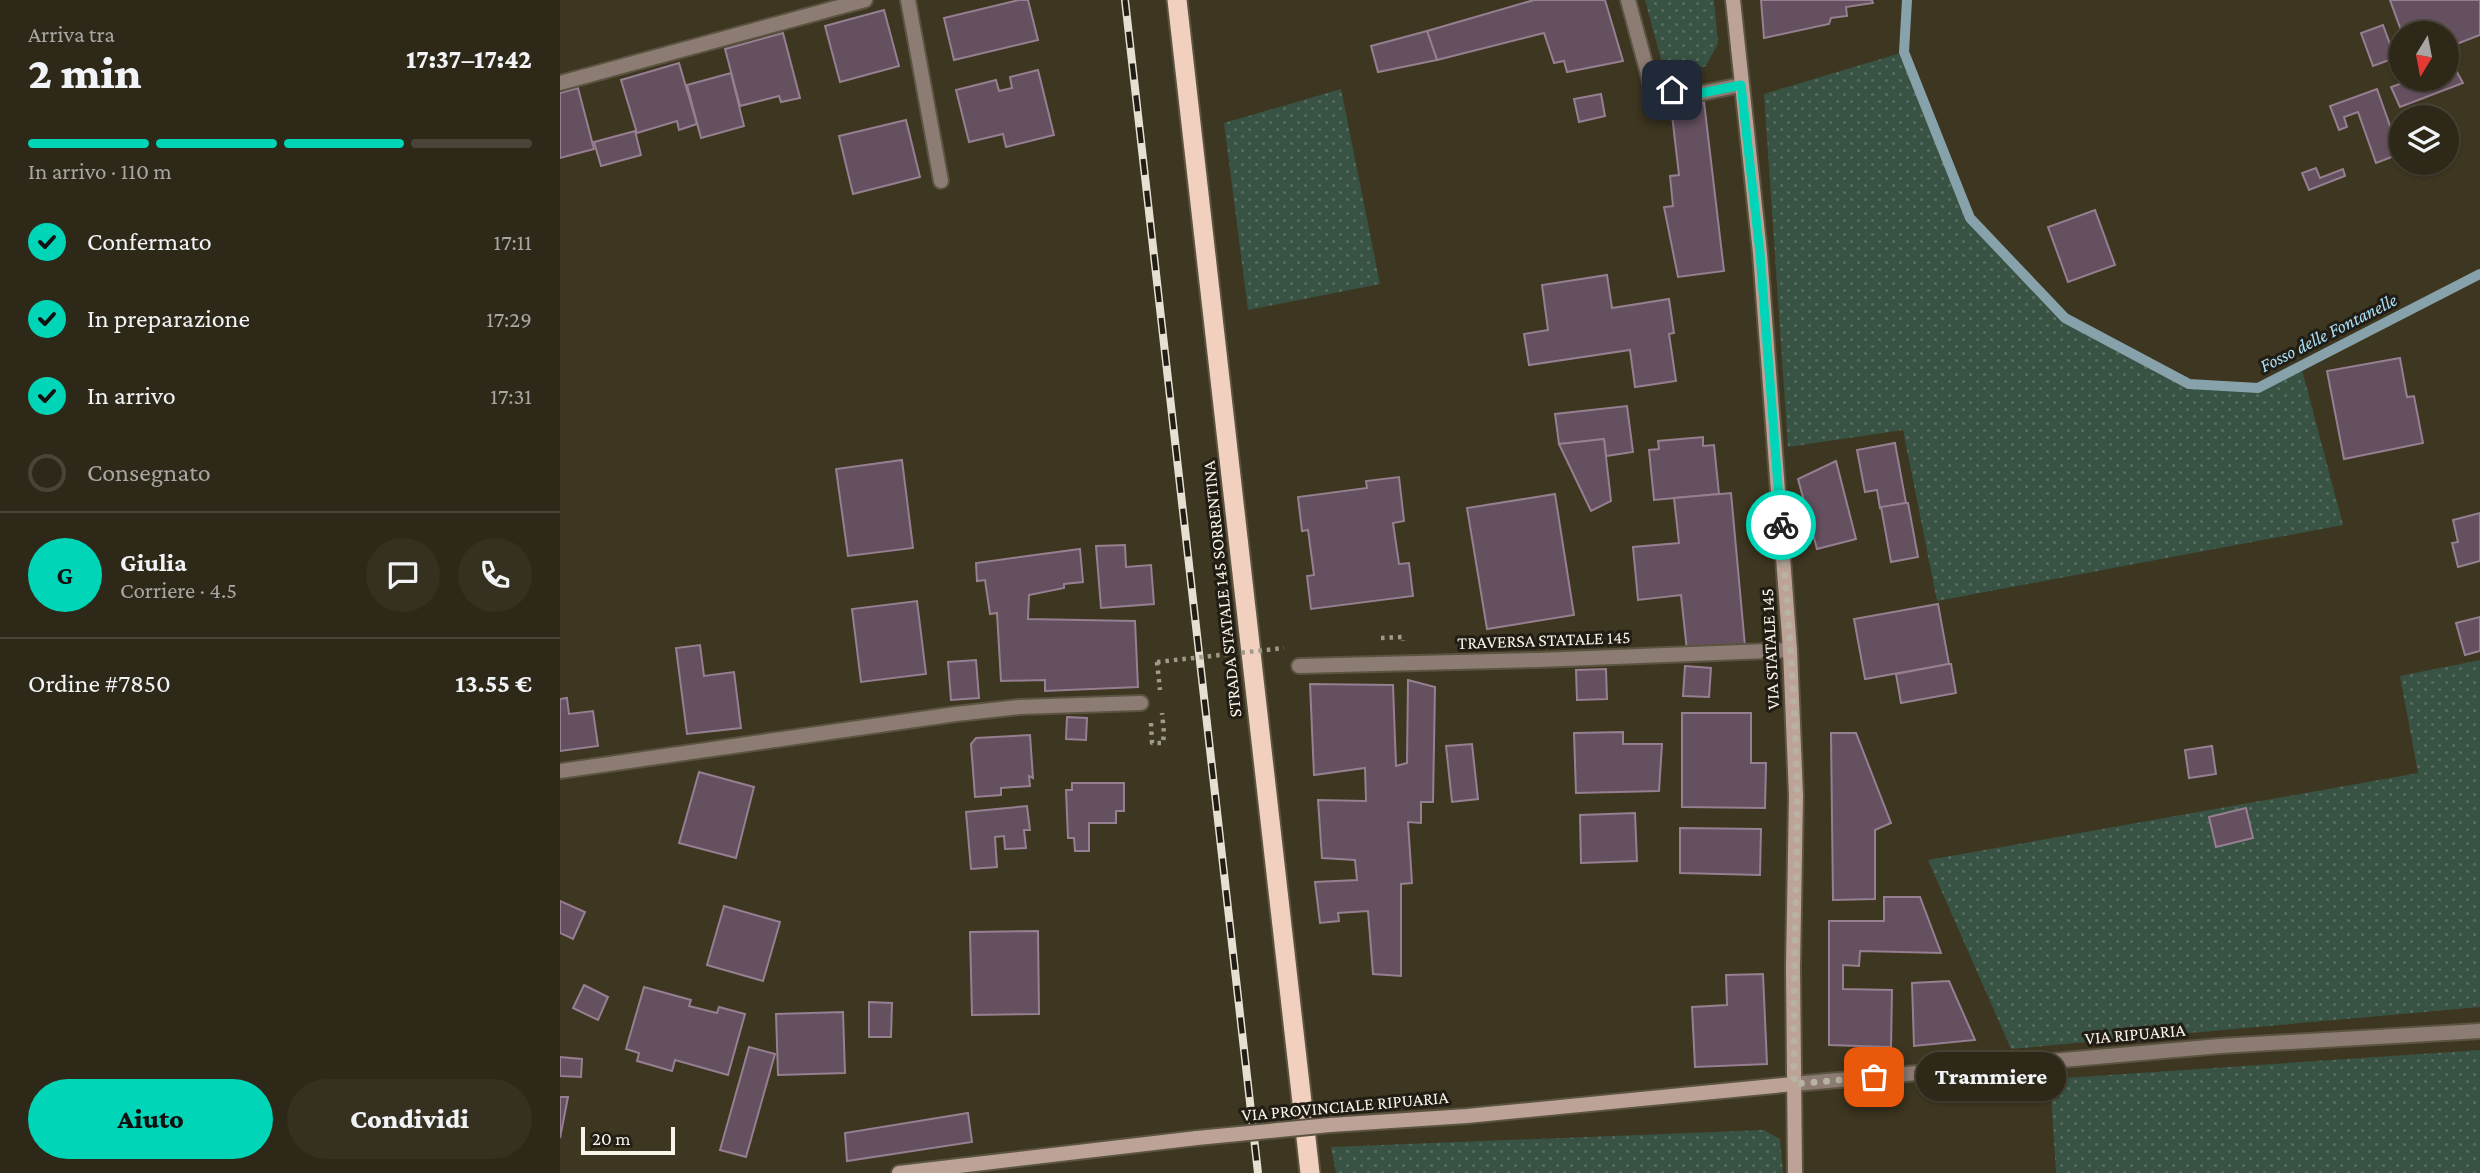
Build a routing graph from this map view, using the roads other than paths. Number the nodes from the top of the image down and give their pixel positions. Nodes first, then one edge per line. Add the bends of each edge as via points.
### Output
1 (865, 0) edge
2 (908, 0) edge
3 (1177, 0) edge
4 (1628, 0) edge
5 (1733, 0) edge
6 (560, 83) edge
7 (1741, 85) junction
8 (941, 181) dead end
9 (1790, 650) junction
10 (1299, 666) dead end
11 (1140, 703) road end
12 (560, 771) edge
13 (2480, 1031) edge
14 (1794, 1084) junction
15 (899, 1173) edge
16 (1310, 1173) edge
17 (1795, 1173) edge

1 - 6 street
2 - 8 street
3 - 16 highway, STRADA STATALE 145 SORRENTINA
4 - 7 street via 1651,85 1692,95
5 - 7 main road, VIA STATALE 145
7 - 9 main road, VIA STATALE 145 via 1760,253
9 - 10 street, TRAVERSA STATALE 145
9 - 14 main road, VIA STATALE 145 via 1797,796
11 - 12 street via 956,714
13 - 14 street, VIA RIPUARIA via 2220,1046
14 - 15 main road, VIA PROVINCIALE RIPUARIA, bridge via 1197,1138
14 - 17 main road, VIA STATALE 145

